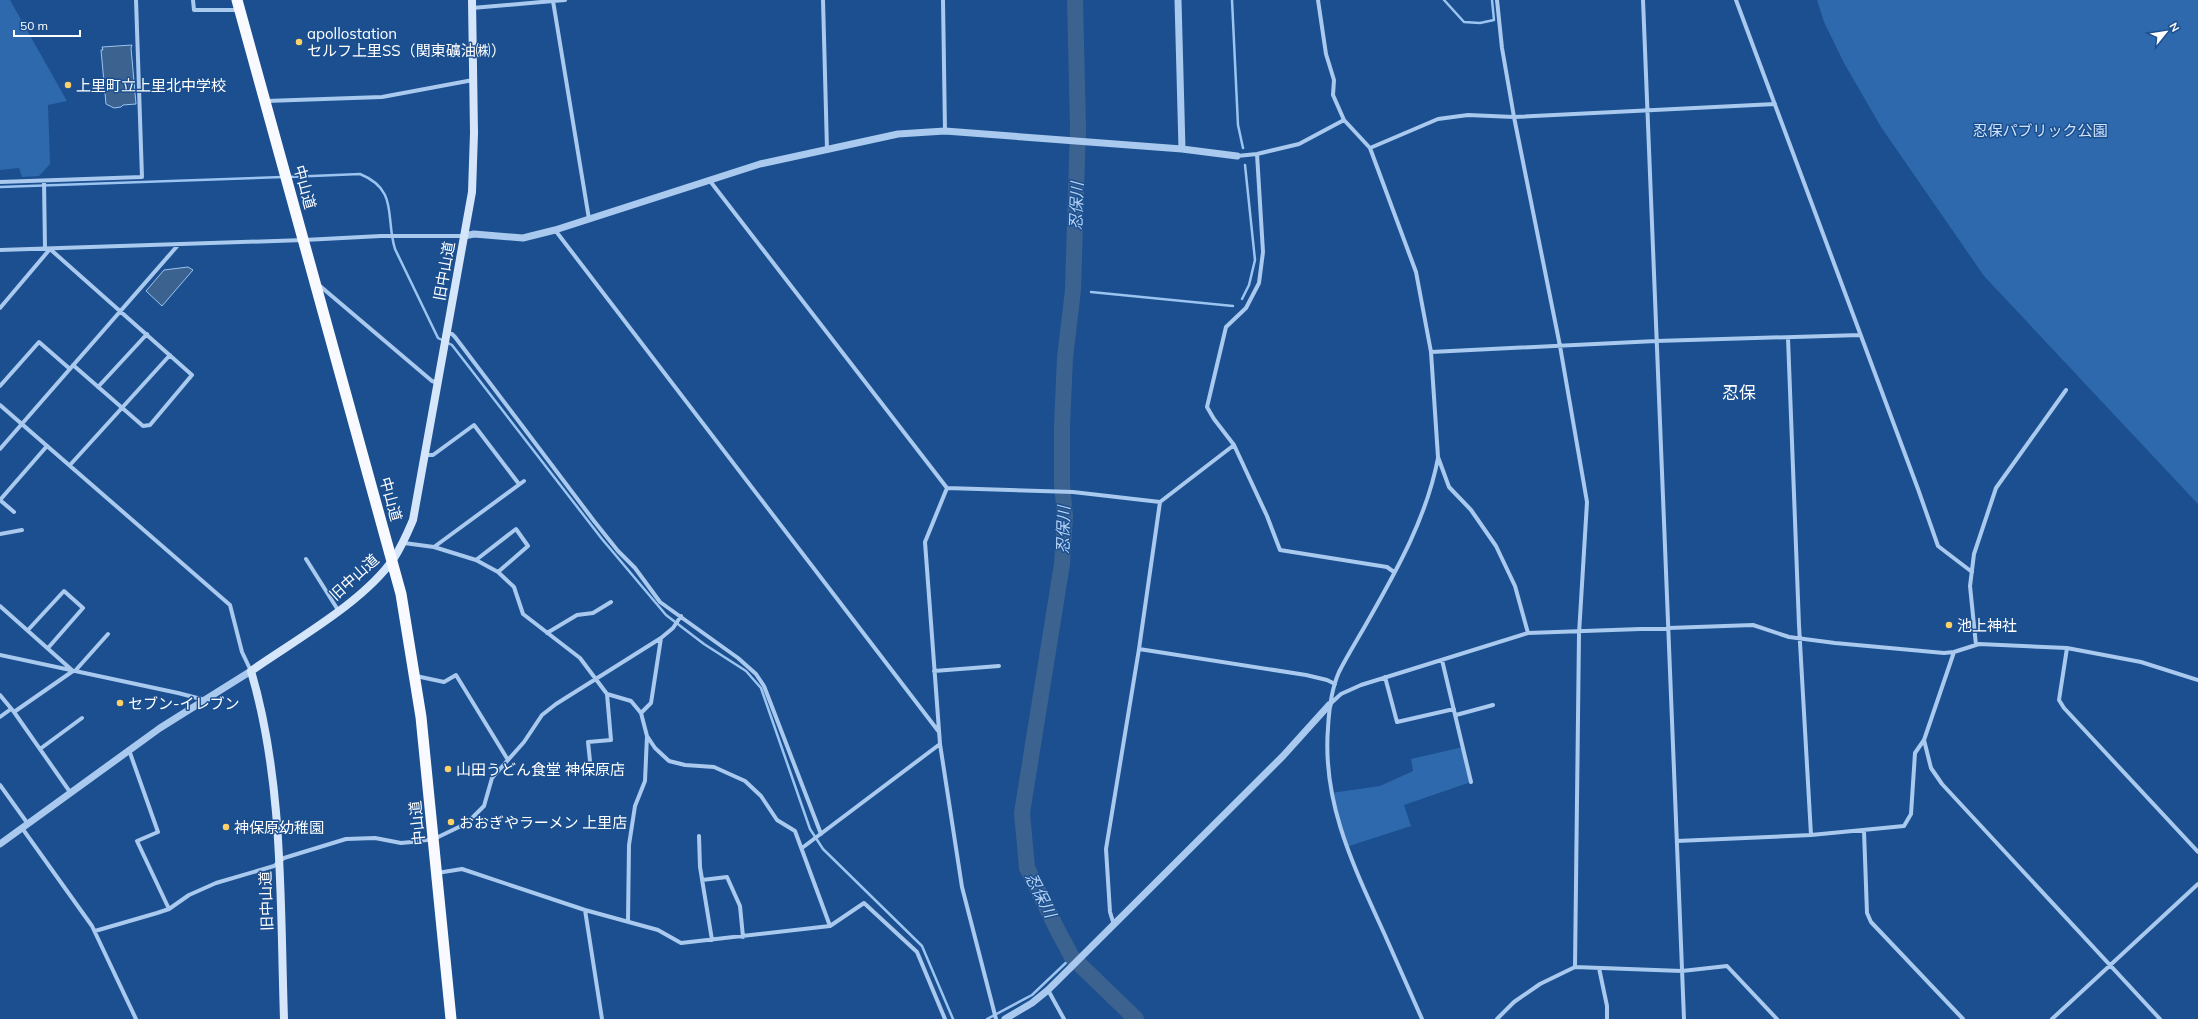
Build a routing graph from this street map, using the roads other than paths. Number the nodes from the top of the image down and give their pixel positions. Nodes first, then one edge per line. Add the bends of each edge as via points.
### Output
1 (136, 0) edge
2 (193, 0) edge
3 (565, 0) edge
4 (823, 0) edge
5 (943, 0) edge
6 (1178, 0) edge
7 (1318, 0) edge
8 (1497, 0) edge
9 (1643, 0) edge
10 (1736, 0) edge
11 (553, 1) junction
12 (472, 4) edge
13 (239, 5) edge
14 (473, 80) junction
15 (266, 101) junction
16 (1775, 104) junction
17 (1646, 110) junction
18 (1514, 117) junction
19 (1344, 120) junction
20 (945, 131) junction
21 (1370, 148) junction
22 (828, 149) junction
23 (1182, 149) junction
24 (1257, 154) junction
25 (1237, 156) joint
26 (710, 181) junction
27 (0, 182) edge
28 (44, 184) junction
29 (589, 219) junction
30 (555, 230) junction
31 (464, 236) junction
32 (304, 240) junction
33 (179, 244) junction
34 (47, 249) junction
35 (0, 250) edge
36 (316, 284) junction
37 (0, 308) edge
38 (121, 311) junction
39 (147, 334) junction
40 (1860, 335) junction
41 (446, 338) junction
42 (1788, 338) junction
43 (1656, 341) junction
44 (1560, 346) junction
45 (1431, 352) junction
46 (170, 355) junction
47 (73, 365) junction
48 (70, 369) junction
49 (438, 383) junction
50 (0, 386) edge
51 (98, 387) junction
52 (2066, 390) dead end
53 (0, 405) edge
54 (121, 409) junction
55 (22, 424) junction
56 (1234, 445) junction
57 (47, 446) junction
58 (0, 449) edge
59 (426, 455) junction
60 (1438, 457) junction
61 (70, 465) junction
62 (524, 481) dead end
63 (519, 484) junction
64 (947, 488) junction
65 (0, 500) edge
66 (1160, 502) junction
67 (14, 512) dead end
68 (22, 530) dead end
69 (0, 534) edge
70 (404, 543) junction
71 (434, 547) junction
72 (306, 559) dead end
73 (393, 560) junction
74 (476, 560) junction
75 (498, 572) junction
76 (1394, 572) junction
77 (1972, 572) junction
78 (611, 602) dead end
79 (0, 606) edge
80 (338, 610) junction
81 (682, 616) junction
82 (1668, 628) junction
83 (28, 630) junction
84 (1580, 630) junction
85 (547, 633) junction
86 (1528, 633) junction
87 (108, 634) dead end
88 (661, 638) junction
89 (1801, 639) junction
90 (1976, 645) junction
91 (48, 648) junction
92 (2067, 648) junction
93 (1139, 650) junction
94 (1954, 652) junction
95 (0, 655) edge
96 (1442, 660) junction
97 (999, 666) dead end
98 (74, 671) junction
99 (251, 671) junction
100 (934, 671) junction
101 (415, 676) junction
102 (1385, 677) junction
103 (596, 679) junction
104 (2198, 680) edge
105 (1335, 684) junction
106 (607, 694) junction
107 (0, 695) edge
108 (205, 700) junction
109 (1493, 705) dead end
110 (1329, 706) junction
111 (1454, 709) junction
112 (13, 711) junction
113 (641, 713) junction
114 (1456, 715) junction
115 (0, 718) edge
116 (82, 718) dead end
117 (939, 732) junction
118 (647, 736) junction
119 (1924, 740) junction
120 (940, 744) junction
121 (40, 748) junction
122 (129, 750) junction
123 (508, 760) junction
124 (590, 761) dead end
125 (1471, 782) dead end
126 (0, 785) edge
127 (70, 792) junction
128 (25, 826) junction
129 (1864, 831) junction
130 (821, 834) junction
131 (1811, 835) junction
132 (699, 836) dead end
133 (434, 839) junction
134 (1677, 841) junction
135 (0, 844) edge
136 (802, 848) junction
137 (2198, 852) edge
138 (279, 862) junction
139 (437, 873) junction
140 (702, 880) junction
141 (2198, 884) edge
142 (169, 909) junction
143 (585, 910) junction
144 (628, 920) junction
145 (1114, 925) junction
146 (830, 926) junction
147 (95, 931) junction
148 (743, 937) junction
149 (712, 940) junction
150 (2110, 964) junction
151 (1575, 967) junction
152 (1599, 968) junction
153 (1682, 971) junction
154 (1048, 990) junction
155 (136, 1019) edge
156 (284, 1019) edge
157 (451, 1019) edge
158 (602, 1019) edge
159 (945, 1019) edge
160 (996, 1019) edge
161 (1005, 1019) edge
162 (1064, 1019) edge
163 (1422, 1019) edge
164 (1497, 1019) edge
165 (1607, 1019) edge
166 (1684, 1019) edge
167 (1776, 1019) edge
168 (1963, 1019) edge
169 (2052, 1019) edge
170 (2160, 1019) edge

1 - 28 street via 142,177
2 - 13 street via 194,10
3 - 11 street
4 - 22 street
5 - 20 street
6 - 23 street
7 - 19 street via 1327,60 1334,80 1333,95
8 - 18 street
9 - 17 street
10 - 16 street
11 - 12 street
11 - 29 street
12 - 14 main road, 旧中山道
13 - 15 highway, 中山道
14 - 15 street via 382,97
14 - 31 main road, 旧中山道 via 473,177
15 - 32 highway, 中山道
16 - 17 street
16 - 40 street
17 - 18 street
17 - 43 street
18 - 21 street via 1468,115 1438,118
18 - 44 street
19 - 21 street
19 - 24 street via 1299,144
20 - 22 street via 898,134
20 - 23 street
21 - 45 street via 1416,272
22 - 26 street via 760,164
23 - 25 street
24 - 25 street
24 - 56 street via 1263,252 1259,283 1246,308 1226,327 1208,407
26 - 29 street
26 - 64 street
27 - 28 street
28 - 34 street
29 - 30 street
30 - 31 street via 523,238 474,234
30 - 117 street
31 - 32 street via 381,236
31 - 41 main road, 旧中山道
32 - 33 street
32 - 36 highway, 中山道
33 - 34 street
33 - 38 street
34 - 35 street
34 - 37 street
34 - 38 street
36 - 49 street via 432,381
36 - 73 highway, 中山道
38 - 39 street
38 - 47 street
39 - 46 street
39 - 51 street
40 - 42 street
40 - 77 street via 1938,546
41 - 49 main road, 旧中山道
41 - 81 street via 452,334 455,337 594,521 635,568 660,602
42 - 43 street
42 - 89 street
43 - 44 street
43 - 82 street
44 - 45 street
44 - 84 street via 1587,502
45 - 60 street
46 - 54 street
46 - 54 street via 192,375 150,425 143,426
47 - 48 street
47 - 51 street
48 - 50 street via 39,342
48 - 55 street
49 - 59 main road, 旧中山道
51 - 54 street
52 - 77 street via 1996,488 1974,554
53 - 55 street
54 - 61 street
55 - 57 street
55 - 58 street
56 - 66 street
56 - 76 street via 1280,550 1387,567
57 - 61 street
57 - 65 street
59 - 63 street via 433,455 474,425
59 - 70 main road, 旧中山道 via 413,520
60 - 76 street via 1433,486 1424,511
60 - 86 street via 1449,488 1471,510 1496,546 1515,586
61 - 99 street via 230,605 242,652
62 - 63 street
63 - 71 street
64 - 66 street via 1073,492
64 - 100 street via 926,542
65 - 67 street
66 - 93 street
68 - 69 street
70 - 71 street
70 - 73 main road, 旧中山道
71 - 74 street
72 - 80 street
73 - 80 main road, 旧中山道 via 373,583
73 - 101 highway, 中山道
74 - 75 street
74 - 75 street via 516,529 528,546
75 - 85 street via 514,587 523,614
76 - 105 street
77 - 90 street via 1970,586
78 - 85 street via 593,613 577,615
79 - 83 street
80 - 99 main road, 旧中山道
81 - 88 street
81 - 130 street via 738,658 756,674 764,686
82 - 84 street
82 - 89 street via 1753,625
82 - 134 street
83 - 91 street
83 - 91 street via 64,590 83,608
84 - 86 street
84 - 151 street
85 - 103 street via 580,658
86 - 96 street
87 - 98 street
88 - 103 street
88 - 113 street via 651,703
89 - 94 street
89 - 131 street
90 - 92 street via 2011,644
90 - 94 street
91 - 98 street
92 - 104 street via 2141,662
92 - 137 street via 2059,700 2064,708
93 - 105 street via 1306,675
93 - 145 street via 1106,849 1110,912
94 - 119 street
95 - 98 street
96 - 102 street
96 - 111 street
97 - 100 street
98 - 108 street
98 - 112 street
99 - 108 street
99 - 138 main road, 旧中山道 via 264,720 274,794
100 - 117 street
101 - 123 street via 444,682 456,674
101 - 133 highway, 中山道
102 - 110 street via 1347,691
102 - 111 street via 1396,722
103 - 106 street
103 - 123 street via 542,715
105 - 110 street
106 - 113 street via 631,701
106 - 124 street via 611,740 588,742
107 - 112 street
108 - 122 street
109 - 114 street
110 - 145 street via 1283,756
110 - 163 street via 1326,748 1328,775 1340,831
111 - 114 street
112 - 115 street
112 - 121 street
113 - 118 street
114 - 125 street
116 - 121 street
117 - 120 street
118 - 136 street via 669,761 714,767 745,781 761,796 777,820 795,831
118 - 144 street via 645,781 635,806 629,845
119 - 129 street via 1915,753 1911,814 1904,826
119 - 150 street via 1931,768 1942,784
120 - 130 street
120 - 160 street via 962,887
121 - 127 street
122 - 127 street
122 - 142 street via 158,832 137,841
123 - 133 street via 492,778 484,806 471,819
126 - 128 street
127 - 128 street
128 - 135 street
128 - 147 street
129 - 131 street
129 - 168 street via 1867,913 1871,922
130 - 136 street
131 - 134 street
132 - 140 street
133 - 138 street via 401,843 375,838 346,839 284,858
133 - 139 highway, 中山道
134 - 153 street
136 - 146 street
138 - 142 street via 274,866 202,889
138 - 156 main road, 旧中山道
139 - 143 street via 462,869
139 - 157 highway, 中山道
140 - 148 street via 727,877 740,906
140 - 149 street
141 - 150 street
142 - 147 street
143 - 144 street
143 - 158 street
144 - 149 street via 658,930 681,943
145 - 154 street
146 - 148 street
146 - 159 street via 864,903 917,952
147 - 155 street
148 - 149 street
150 - 169 street
150 - 170 street
151 - 152 street
151 - 164 street via 1527,993
152 - 153 street
152 - 165 street via 1607,1006
153 - 166 street
153 - 167 street via 1727,966
154 - 161 street via 1032,1004
154 - 162 street

